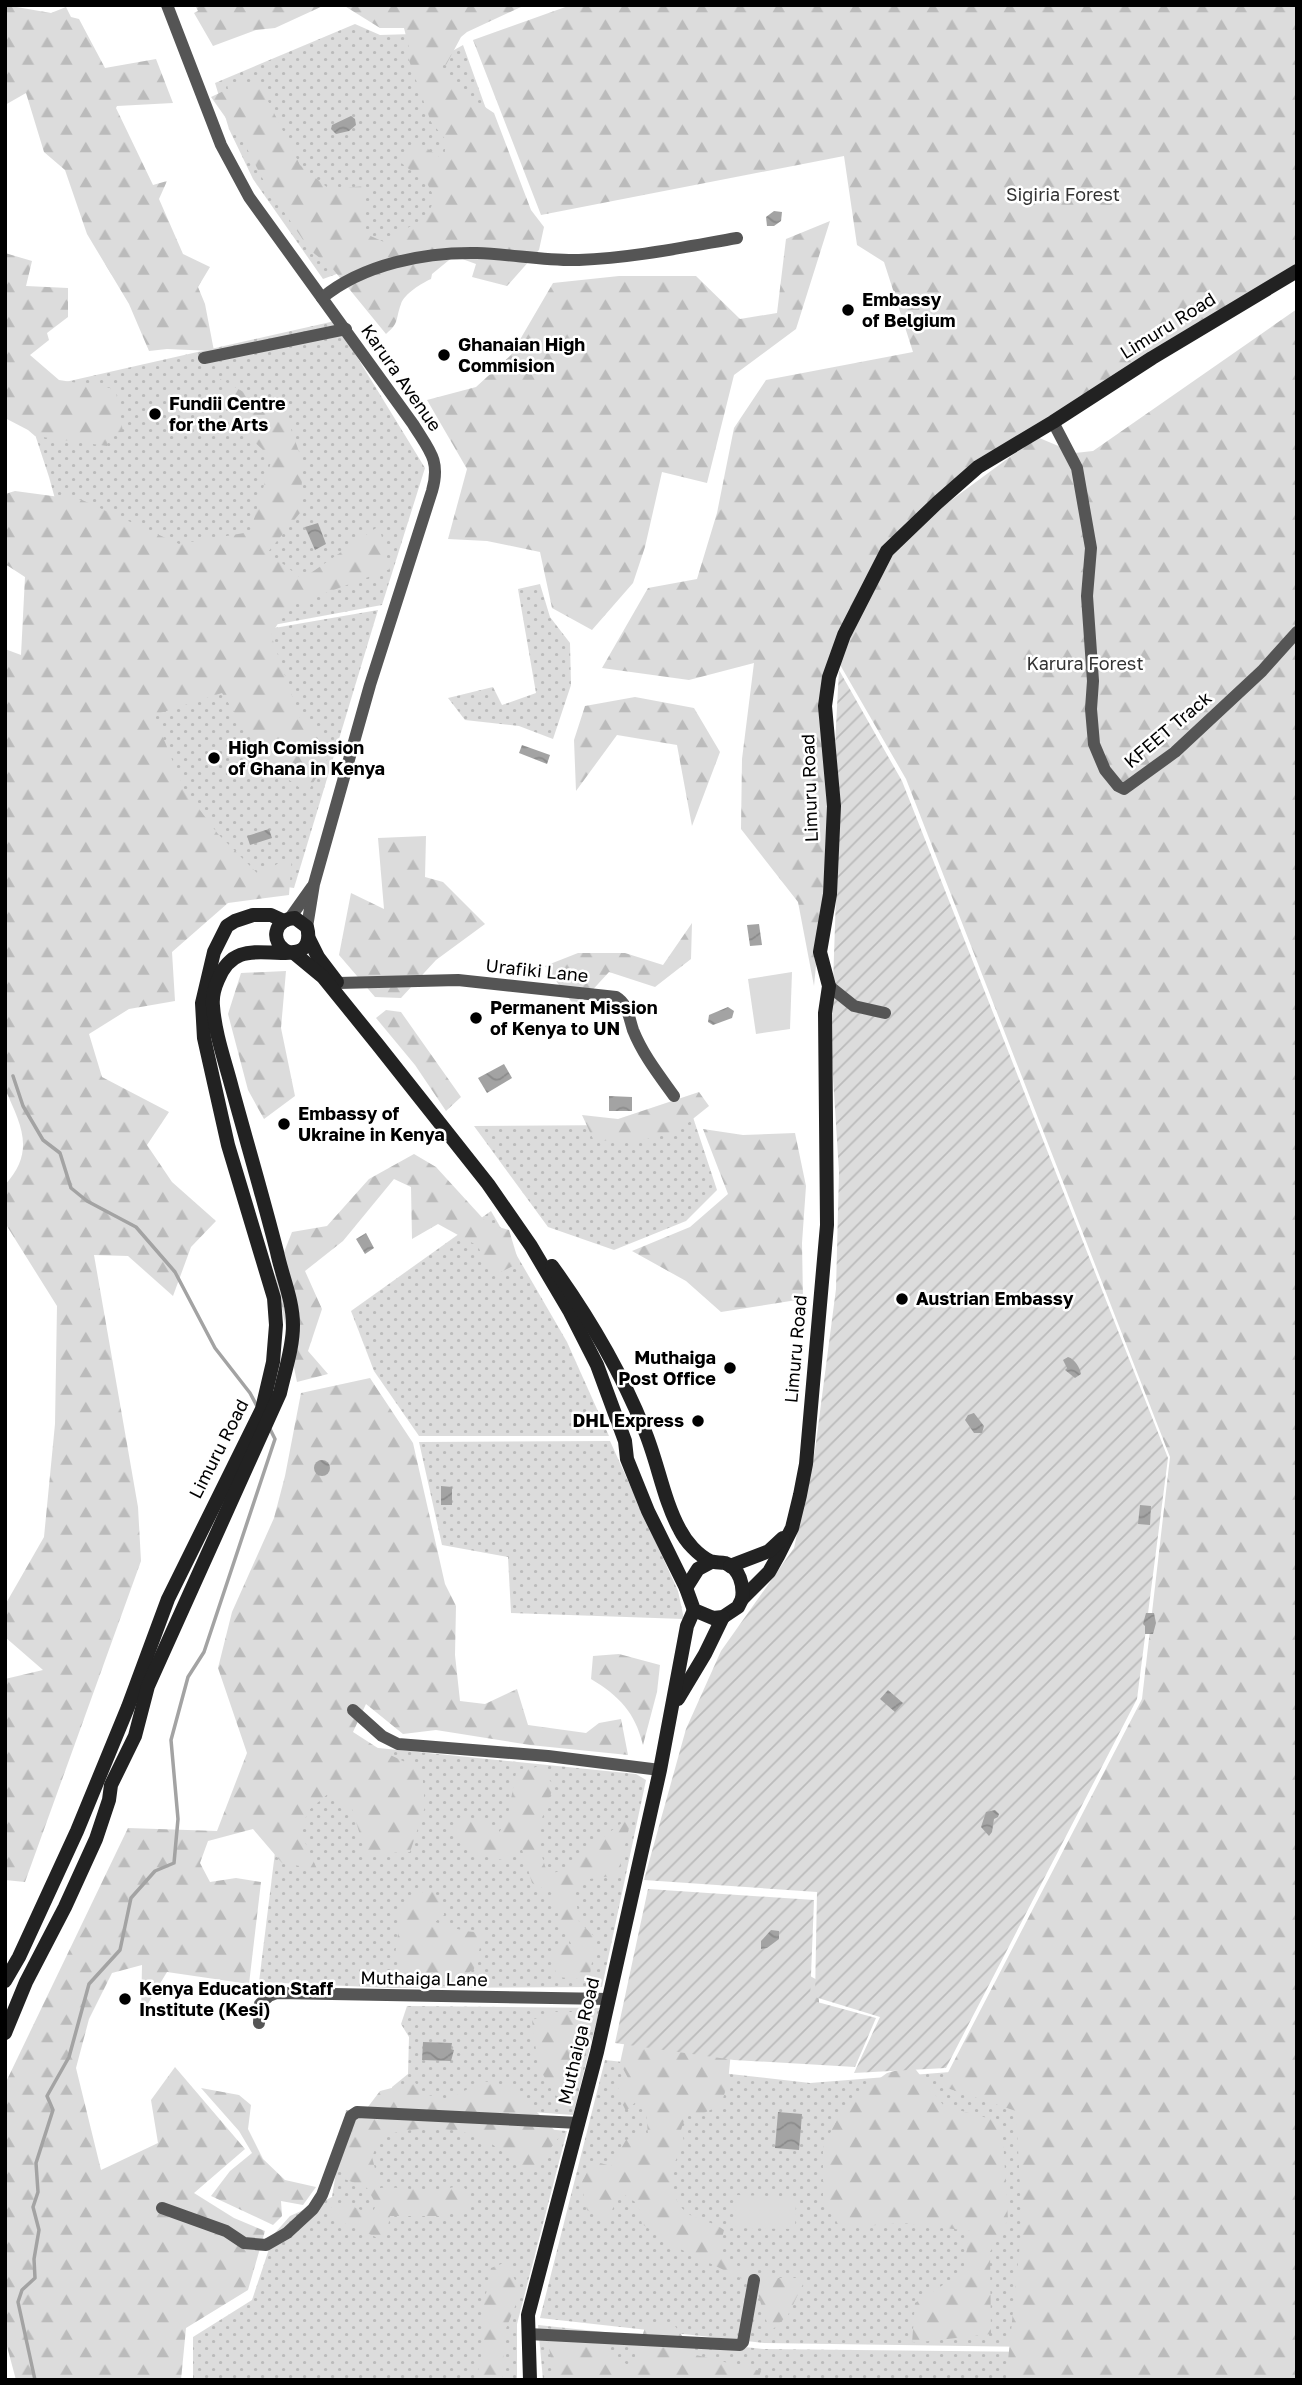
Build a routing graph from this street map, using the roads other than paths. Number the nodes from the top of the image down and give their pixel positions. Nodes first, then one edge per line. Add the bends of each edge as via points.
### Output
1 (167, 5) edge
2 (737, 238) dead end
3 (1297, 271) edge
4 (321, 298) junction
5 (346, 329) junction
6 (204, 358) dead end
7 (1053, 422) junction
8 (1297, 632) edge
9 (314, 884) junction
10 (287, 919) junction
11 (308, 933) junction
12 (291, 952) junction
13 (338, 983) junction
14 (829, 986) junction
15 (886, 1013) dead end
16 (674, 1096) dead end
17 (266, 1415) junction
18 (255, 1436) junction
19 (791, 1529) junction
20 (711, 1562) junction
21 (730, 1566) junction
22 (686, 1588) junction
23 (742, 1599) junction
24 (694, 1610) junction
25 (723, 1617) junction
26 (353, 1710) dead end
27 (673, 1711) junction
28 (660, 1770) junction
29 (5, 1981) edge
30 (610, 1998) junction
31 (259, 2023) dead end
32 (5, 2033) edge
33 (579, 2123) junction
34 (162, 2208) dead end
35 (754, 2280) dead end
36 (528, 2334) junction
37 (530, 2380) edge

1 - 4 street, Karura Avenue via 221,145 249,197
2 - 4 street via 576,260 448,253 385,266 338,284
3 - 7 main road, Limuru Road
4 - 5 street, Karura Avenue
5 - 6 street
5 - 9 street, Karura Avenue via 432,454 437,475 370,685
7 - 8 street, KFEET Track via 1077,468 1091,548 1087,596 1094,744 1118,786 1124,789 1175,752
7 - 14 main road, Limuru Road via 978,467 887,551 844,635 829,677 825,706 834,806 830,894 820,952
9 - 10 street, Karura Avenue
9 - 11 street, Karura Avenue
10 - 11 main road via 300,920
10 - 12 main road via 275,935 278,946
10 - 17 main road, Limuru Road via 253,915 227,926 214,952 202,1003 204,1038 228,1146 274,1298 276,1325
11 - 12 main road via 304,948
11 - 13 main road via 318,957
12 - 17 main road via 256,951 233,959 221,971 212,998 293,1324 281,1393
12 - 22 main road via 323,977 379,1045 531,1246 597,1365 648,1511
13 - 16 street, Urafiki Lane via 458,981 616,998 627,1009 646,1055
13 - 20 main road via 495,1184 573,1296 645,1430 681,1532
14 - 15 street via 854,1006
14 - 19 main road, Limuru Road via 825,1025 827,1225 806,1464
17 - 18 main road
18 - 29 main road, Limuru Road via 168,1599 77,1832
18 - 32 main road via 148,1686 135,1736 111,1785 96,1839
19 - 21 main road via 769,1551
19 - 23 main road, Limuru Road via 769,1572
20 - 21 main road
20 - 22 main road via 698,1569
21 - 23 main road via 742,1581
22 - 24 main road
23 - 25 main road, Limuru Road
24 - 25 main road
24 - 27 main road, Muthaiga Road via 687,1626
25 - 27 main road, Muthaiga Road
26 - 28 street via 398,1744
27 - 28 main road, Muthaiga Road
28 - 30 main road, Muthaiga Road
30 - 31 street, Muthaiga Lane via 277,1993 260,2004
30 - 33 main road, Muthaiga Road
33 - 34 street via 358,2112 351,2116 313,2209 266,2245 244,2243 226,2231
33 - 36 main road, Muthaiga Road via 535,2286
35 - 36 street via 740,2345
36 - 37 main road, Muthaiga Road

